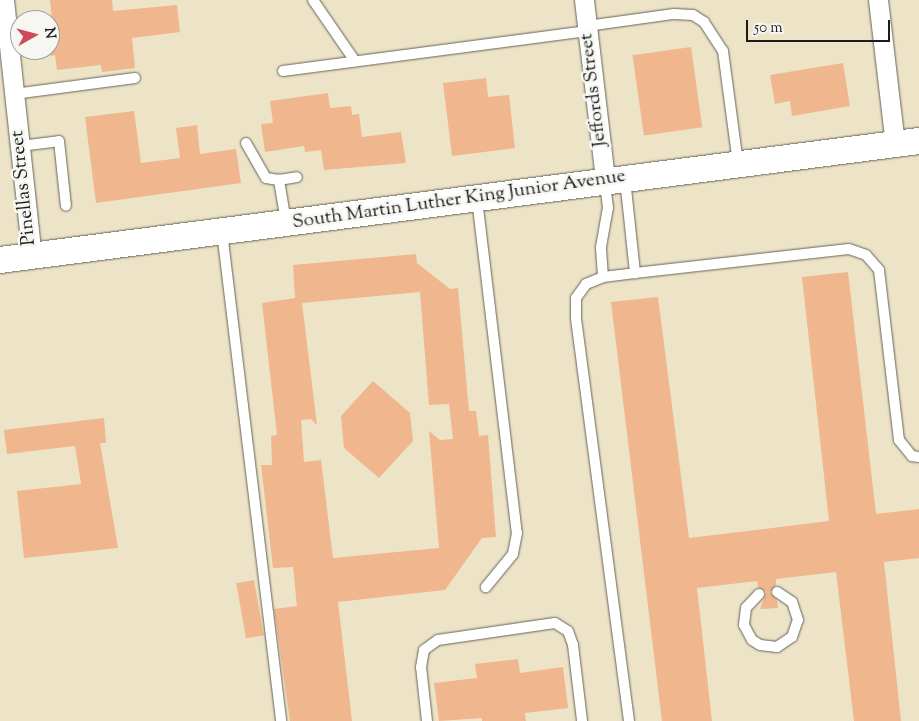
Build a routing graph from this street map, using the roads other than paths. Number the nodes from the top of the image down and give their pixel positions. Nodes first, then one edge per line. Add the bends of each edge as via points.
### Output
1 (4, 0) edge
2 (313, 0) edge
3 (584, 0) edge
4 (878, 0) edge
5 (587, 29) junction
6 (355, 61) junction
7 (283, 71) dead end
8 (135, 78) dead end
9 (14, 94) junction
10 (246, 142) dead end
11 (907, 142) edge
12 (20, 146) junction
13 (738, 164) junction
14 (297, 177) dead end
15 (615, 178) junction
16 (279, 180) junction
17 (477, 198) junction
18 (66, 206) dead end
19 (286, 223) junction
20 (222, 231) junction
21 (32, 256) junction
22 (0, 260) edge
23 (635, 273) junction
24 (603, 277) junction
25 (919, 457) edge
26 (486, 587) dead end
27 (777, 592) dead end
28 (758, 594) dead end
29 (281, 721) edge
30 (427, 721) edge
31 (582, 721) edge
32 (628, 721) edge

1 - 9 street, Pinellas Street
2 - 6 lane
3 - 5 street, Jeffords Street
4 - 11 street
5 - 6 lane
5 - 13 lane via 674,14 693,15 704,22 723,51
5 - 15 street, Jeffords Street
6 - 7 lane
8 - 9 lane
9 - 12 street, Pinellas Street
10 - 16 lane via 266,178
11 - 13 street, South Martin Luther King Junior Avenue
12 - 18 lane via 59,141
12 - 21 street, Pinellas Street
13 - 15 street, South Martin Luther King Junior Avenue
14 - 16 lane
15 - 17 street, South Martin Luther King Junior Avenue
15 - 23 lane
15 - 24 lane via 601,247
16 - 19 lane
17 - 19 street, South Martin Luther King Junior Avenue
17 - 26 lane via 517,533 513,554
19 - 20 street, South Martin Luther King Junior Avenue
20 - 21 street, South Martin Luther King Junior Avenue
20 - 29 lane
21 - 22 street, South Martin Luther King Junior Avenue
23 - 24 lane
23 - 25 lane via 849,249 866,255 879,270 899,440 912,456
24 - 32 lane via 586,284 576,298 576,318
27 - 28 lane via 792,602 798,620 792,637 777,647 752,640 744,625 746,608
30 - 31 lane via 421,667 424,650 438,640 555,623 568,631 573,645

